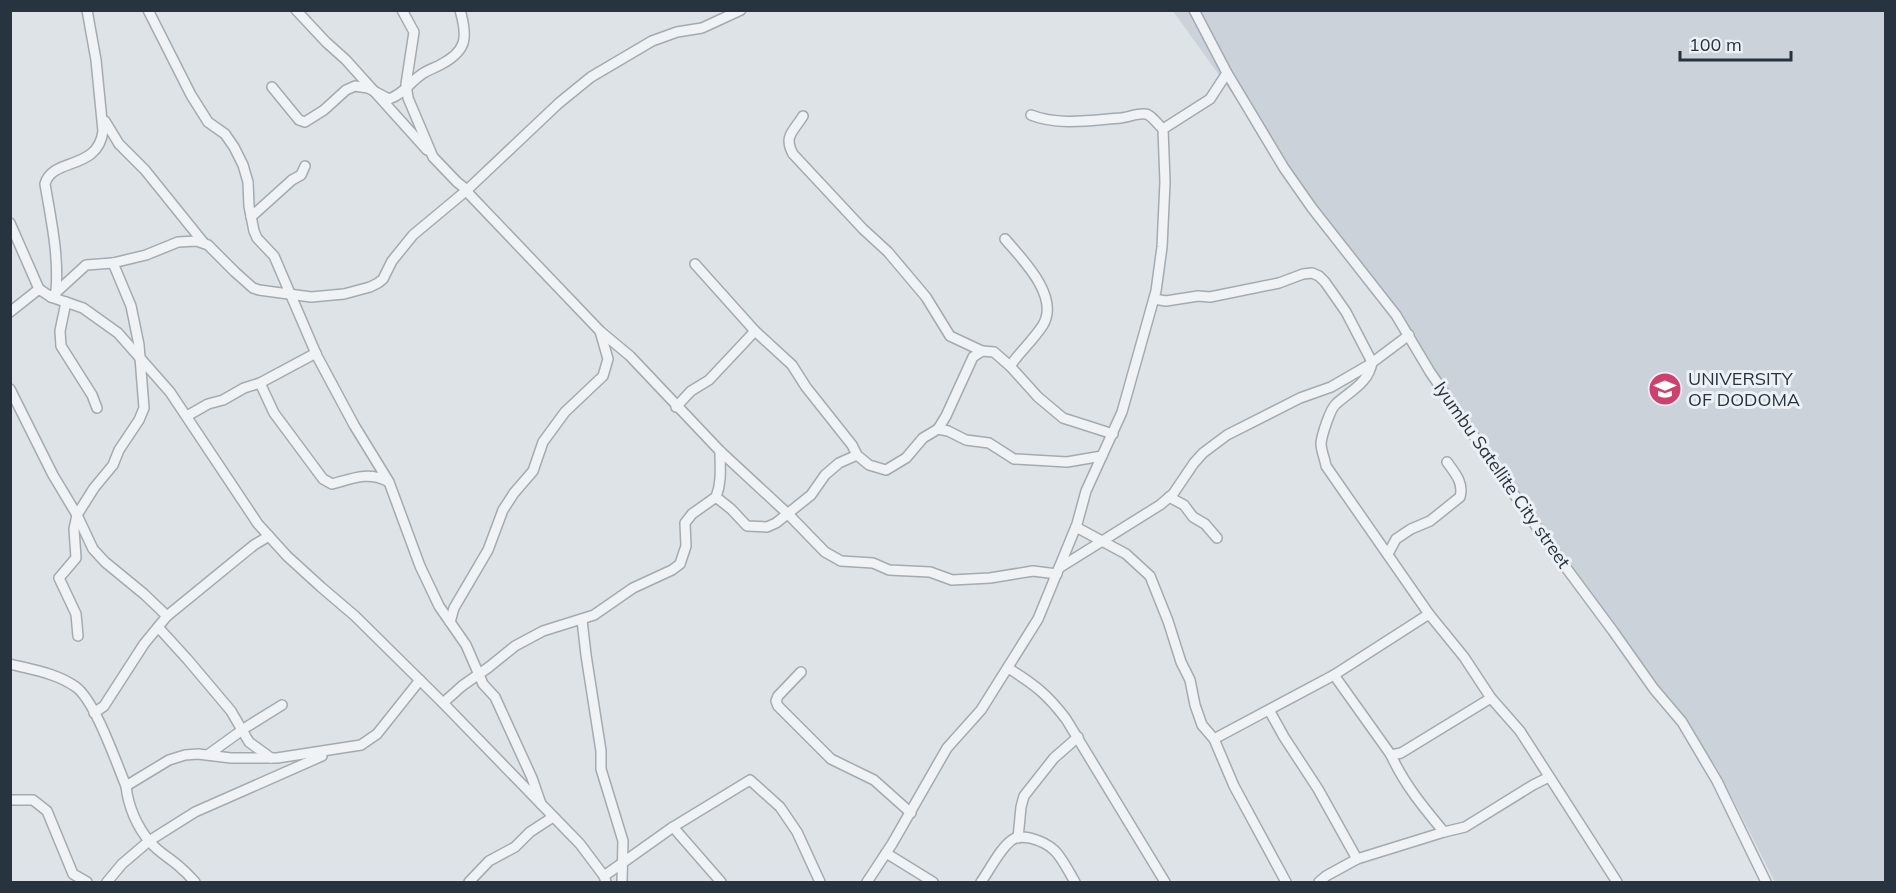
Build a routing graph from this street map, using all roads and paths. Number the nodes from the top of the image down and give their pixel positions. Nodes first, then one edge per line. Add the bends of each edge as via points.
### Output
1 (87, 10) edge
2 (148, 10) edge
3 (296, 10) edge
4 (402, 10) edge
5 (460, 10) edge
6 (741, 10) edge
7 (1194, 10) edge
8 (1227, 73) junction
9 (272, 87) dead end
10 (407, 89) junction
11 (379, 94) junction
12 (102, 111) junction
13 (1031, 115) dead end
14 (803, 116) dead end
15 (1163, 129) junction
16 (433, 157) junction
17 (305, 166) dead end
18 (468, 190) junction
19 (251, 217) junction
20 (10, 223) edge
21 (1005, 239) dead end
22 (203, 242) junction
23 (112, 263) junction
24 (695, 264) dead end
25 (39, 289) junction
26 (53, 294) junction
27 (291, 295) junction
28 (1154, 299) junction
29 (66, 302) junction
30 (10, 312) edge
31 (755, 331) junction
32 (600, 332) junction
33 (1409, 334) junction
34 (982, 351) junction
35 (316, 353) junction
36 (140, 356) junction
37 (1372, 362) junction
38 (1010, 366) junction
39 (260, 383) junction
40 (10, 389) edge
41 (676, 406) junction
42 (96, 408) dead end
43 (187, 416) junction
44 (938, 429) junction
45 (1113, 434) junction
46 (720, 451) junction
47 (857, 455) junction
48 (1102, 456) junction
49 (1447, 462) dead end
50 (389, 482) junction
51 (716, 497) junction
52 (1169, 497) junction
53 (788, 514) junction
54 (77, 515) junction
55 (1076, 527) junction
56 (269, 536) junction
57 (1217, 538) dead end
58 (1104, 541) junction
59 (1388, 554) junction
60 (1058, 571) junction
61 (1429, 614) junction
62 (167, 616) junction
63 (582, 620) junction
64 (450, 622) junction
65 (158, 627) junction
66 (78, 636) dead end
67 (10, 664) edge
68 (1008, 668) junction
69 (801, 672) dead end
70 (479, 675) junction
71 (1334, 675) junction
72 (420, 680) junction
73 (1491, 698) junction
74 (443, 703) junction
75 (282, 705) dead end
76 (1269, 710) junction
77 (94, 713) junction
78 (242, 730) junction
79 (1078, 737) junction
80 (1214, 739) junction
81 (337, 750) junction
82 (209, 754) junction
83 (1391, 755) junction
84 (272, 759) junction
85 (1550, 777) junction
86 (126, 786) junction
87 (10, 800) edge
88 (541, 804) junction
89 (911, 813) junction
90 (553, 817) junction
91 (673, 827) junction
92 (1443, 832) junction
93 (1018, 838) junction
94 (149, 841) junction
95 (886, 853) junction
96 (1357, 859) junction
97 (623, 862) junction
98 (605, 879) edge
99 (87, 882) edge
100 (107, 882) edge
101 (195, 882) edge
102 (469, 882) edge
103 (622, 882) edge
104 (721, 882) edge
105 (820, 882) edge
106 (867, 882) edge
107 (933, 882) edge
108 (981, 882) edge
109 (1075, 882) edge
110 (1165, 882) edge
111 (1286, 882) edge
112 (1319, 882) edge
113 (1617, 882) edge
114 (1766, 882) edge

1 - 12 street
2 - 19 street via 202,113 225,134 243,165
3 - 11 street
4 - 10 street via 414,32
5 - 10 street via 466,36 457,53
6 - 18 street via 702,28 652,41 599,72 559,103
7 - 8 street, Iyumbu Satellite City street
8 - 15 street via 1210,99
8 - 33 street, Iyumbu Satellite City street via 1284,168
9 - 11 street via 305,122 355,86
10 - 11 street via 389,99
10 - 16 street
11 - 16 street
12 - 22 street via 119,144
12 - 26 street via 102,142 98,149 46,179 57,253
13 - 15 street via 1045,120 1072,120 1148,114
14 - 34 street via 789,137 788,146 793,154 888,252 926,297 950,336
15 - 28 street via 1164,222
16 - 18 street
17 - 19 street via 301,175
18 - 27 street via 413,235 378,283 344,294
18 - 32 street
19 - 27 street via 254,231 274,256
20 - 25 street
21 - 38 street via 1033,271 1047,304 1043,324
22 - 23 street via 178,242
22 - 27 street via 253,288
23 - 26 street via 86,266
23 - 36 street via 131,306
24 - 31 street
25 - 26 street
25 - 30 street
26 - 29 street
27 - 35 street
28 - 37 street via 1166,302 1210,297 1312,273 1325,282 1346,312
28 - 45 street via 1128,397
29 - 36 street via 83,308 118,333
29 - 42 street via 60,331 62,346
31 - 41 street via 709,380
31 - 47 street via 792,365
32 - 41 street via 630,356
32 - 64 street via 608,359 603,376 565,412 543,442 533,471 503,510 488,550
33 - 37 street
33 - 114 street, Iyumbu Satellite City street via 1430,372 1547,542 1682,722 1718,781
34 - 38 street via 994,352
34 - 44 street via 973,357
35 - 39 street
35 - 50 street
36 - 43 street
36 - 54 street via 143,411 113,465
37 - 52 street via 1331,387 1300,398 1227,435 1203,453
37 - 59 street via 1365,378 1333,405 1321,444 1326,466
38 - 45 street via 1063,418
39 - 43 street
39 - 50 street via 274,413 323,479 332,484 376,475
40 - 54 street
41 - 46 street
43 - 56 street
44 - 47 street via 886,470 869,465
44 - 48 street via 966,440 989,443 1014,459 1067,462
45 - 48 street
46 - 51 street via 721,477
46 - 53 street
47 - 53 street via 839,463
48 - 55 street via 1086,490
49 - 59 street via 1460,481 1460,497 1430,521 1396,539
50 - 64 street via 420,566
51 - 53 street via 747,526 767,527
51 - 63 street via 685,523 686,546 680,564
52 - 57 street via 1184,505
52 - 58 street
53 - 60 street via 825,552 840,561 930,572 952,580
54 - 62 street via 93,549
54 - 66 street via 76,558 59,578 76,614
55 - 58 street
55 - 60 street
56 - 62 street
56 - 72 street
58 - 60 street
58 - 80 street via 1150,576 1190,680 1202,725
59 - 61 street
60 - 68 street via 1038,620
61 - 71 street
61 - 73 street
62 - 65 street
63 - 70 street via 532,636
63 - 97 street via 601,768 623,841
64 - 70 street
65 - 77 street via 104,706
65 - 78 street via 231,711
67 - 77 street via 38,670 75,686
68 - 79 street via 1053,702
68 - 89 street via 981,711 947,748
69 - 89 street via 778,696 778,706 831,759 874,780
70 - 74 street
70 - 88 street via 495,697
71 - 76 street
71 - 83 street
72 - 74 street
72 - 81 street via 377,734 361,745
73 - 83 street via 1401,753
73 - 85 street via 1520,731
74 - 88 street
75 - 78 street
76 - 80 street
76 - 96 street
77 - 86 street
78 - 82 street
78 - 84 street via 249,742
79 - 93 street via 1054,758 1024,795
79 - 110 street
80 - 111 street via 1234,786
81 - 84 street
81 - 94 street via 204,808
82 - 84 street
82 - 86 street via 169,760
83 - 92 street
85 - 92 street via 1466,827
85 - 113 street
86 - 94 street via 137,824
87 - 99 street via 33,800 47,812 72,874
88 - 90 street
89 - 95 street
90 - 98 street via 580,844
90 - 102 street via 515,847 489,861
91 - 97 street
91 - 104 street
91 - 105 street via 750,780 780,807 797,832
92 - 96 street
93 - 108 street via 1005,846
93 - 109 street via 1050,845
94 - 100 street
94 - 101 street
95 - 106 street
95 - 107 street
96 - 112 street
97 - 98 street
97 - 103 street

